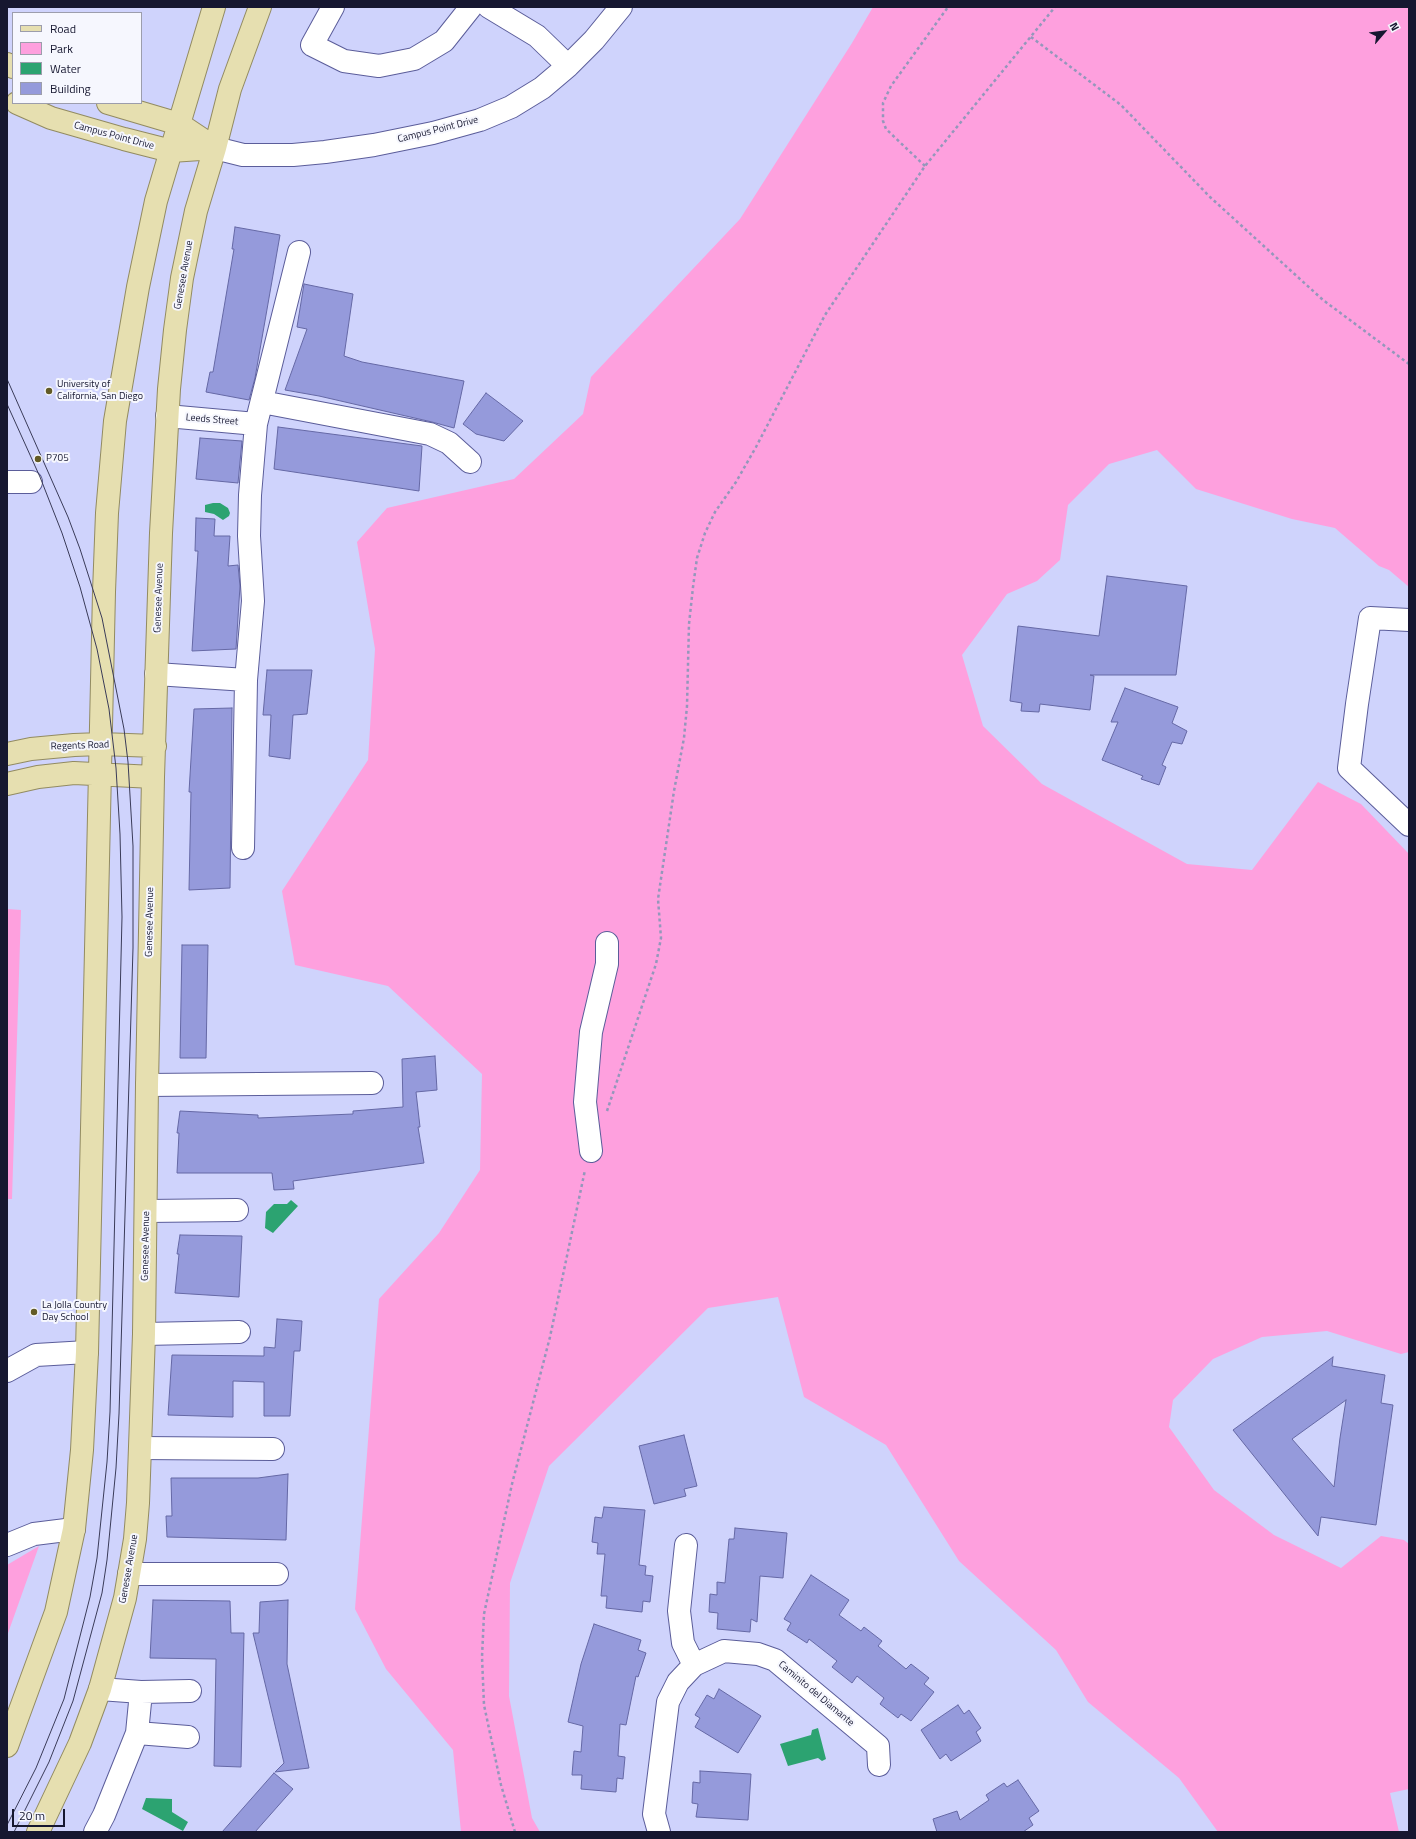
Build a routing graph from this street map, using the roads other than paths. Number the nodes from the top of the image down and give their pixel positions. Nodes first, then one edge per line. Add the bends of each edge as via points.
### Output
1 (214, 7) edge
2 (260, 7) edge
3 (333, 7) edge
4 (470, 7) edge
5 (489, 7) edge
6 (621, 7) edge
7 (568, 66) junction
8 (19, 104) edge
9 (111, 104) edge
10 (179, 124) junction
11 (215, 148) junction
12 (172, 151) junction
13 (299, 252) dead end
14 (262, 402) junction
15 (167, 416) junction
16 (256, 424) junction
17 (470, 462) dead end
18 (7, 482) edge
19 (31, 482) dead end
20 (1409, 620) edge
21 (156, 674) junction
22 (246, 680) junction
23 (101, 744) junction
24 (155, 746) junction
25 (7, 754) edge
26 (100, 775) junction
27 (153, 777) junction
28 (7, 784) edge
29 (1409, 825) edge
30 (243, 848) dead end
31 (607, 943) dead end
32 (372, 1083) dead end
33 (147, 1085) junction
34 (591, 1151) road end
35 (237, 1210) dead end
36 (147, 1211) junction
37 (239, 1332) dead end
38 (144, 1334) junction
39 (88, 1352) junction
40 (7, 1371) edge
41 (141, 1448) junction
42 (273, 1449) dead end
43 (74, 1529) junction
44 (686, 1545) dead end
45 (7, 1546) edge
46 (129, 1574) junction
47 (277, 1574) dead end
48 (694, 1665) junction
49 (100, 1689) junction
50 (190, 1691) dead end
51 (141, 1692) junction
52 (137, 1733) junction
53 (188, 1737) dead end
54 (7, 1746) edge
55 (879, 1764) dead end
56 (38, 1832) edge
57 (94, 1832) edge
58 (659, 1832) edge

1 - 10 main road
2 - 11 main road, Genesee Avenue via 230,89
3 - 4 street via 312,45 344,61 379,66 414,59 444,41
5 - 7 street via 537,36
6 - 7 street, Campus Point Drive
7 - 11 street, Campus Point Drive via 542,88 511,107 480,120 433,133 374,145 293,155 243,155
8 - 12 main road, Campus Point Drive via 51,118 124,140
9 - 10 main road, Campus Point Drive
10 - 11 main road, Campus Point Drive
10 - 12 main road
11 - 12 main road, Campus Point Drive
11 - 15 main road, Genesee Avenue via 196,211 182,278
12 - 23 main road via 156,201 115,421 107,513
13 - 14 street
14 - 16 street
14 - 17 street via 430,434 449,443
15 - 16 street, Leeds Street
15 - 21 main road, Genesee Avenue via 160,533
16 - 22 street via 249,536 253,601
18 - 19 street
20 - 29 street via 1370,618 1349,768
21 - 22 street
21 - 24 main road, Genesee Avenue
22 - 30 street
23 - 24 main road, Regents Road
23 - 25 main road, Regents Road via 31,749
23 - 26 main road
24 - 27 main road, Genesee Avenue
26 - 27 main road
26 - 28 main road via 74,773
26 - 39 main road
27 - 33 main road, Genesee Avenue
31 - 34 street via 607,964 591,1032 585,1102
32 - 33 street
33 - 36 main road, Genesee Avenue
35 - 36 street
36 - 38 main road, Genesee Avenue
37 - 38 street
38 - 41 main road, Genesee Avenue
39 - 40 street via 36,1355
39 - 43 main road
41 - 42 street
41 - 46 main road, Genesee Avenue via 138,1503
43 - 45 street via 34,1534
43 - 54 main road via 56,1612
44 - 48 street via 679,1611 683,1643
46 - 47 street
46 - 49 main road, Genesee Avenue
48 - 55 street, Caminito del Diamante via 724,1651 758,1654 775,1660 878,1746
48 - 58 street, Caminito del Diamante via 678,1682 668,1702 654,1814
49 - 51 street
49 - 56 main road, Genesee Avenue via 80,1743
50 - 51 street
51 - 52 street
52 - 53 street
52 - 57 street via 104,1815

